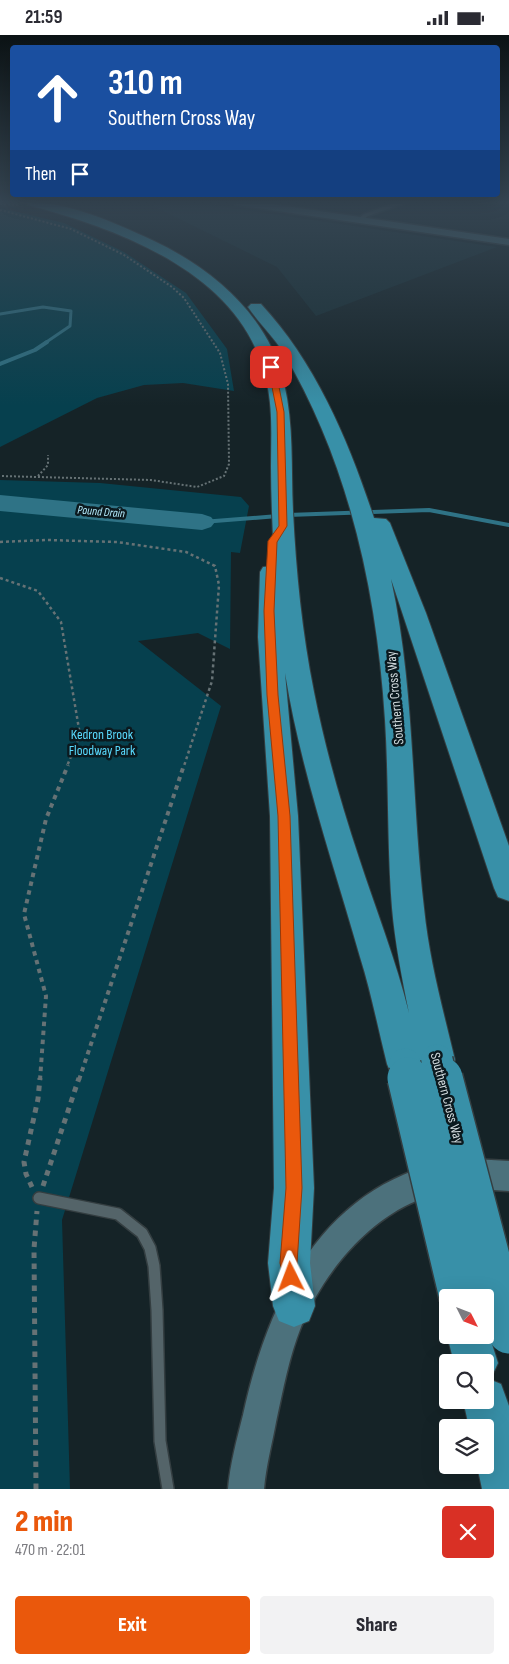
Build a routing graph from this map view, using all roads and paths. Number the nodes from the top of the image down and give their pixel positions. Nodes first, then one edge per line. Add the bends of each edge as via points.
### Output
1 (146, 270) edge
2 (192, 270) edge
3 (211, 270) edge
4 (238, 289) dead end
5 (249, 300) dead end
6 (48, 455) dead end
7 (0, 475) edge
8 (37, 477) junction
9 (372, 523) junction
10 (280, 536) junction
11 (0, 542) edge
12 (0, 578) edge
13 (509, 887) edge
14 (421, 1062) junction
15 (509, 1176) edge
16 (39, 1198) junction
17 (459, 1289) edge
18 (294, 1306) junction
19 (509, 1333) edge
20 (487, 1409) edge
21 (36, 1489) edge
22 (168, 1489) edge
23 (246, 1489) edge
24 (506, 1489) edge

1 - 8 path via 184,297 220,353 228,385 229,465 224,476 196,487 151,480
2 - 10 highway, Southern Cross Way via 210,282 251,325 271,367 279,397
3 - 4 highway, Southern Cross Way
5 - 9 highway, Southern Cross Way via 268,319 304,375
6 - 8 path via 48,465
7 - 8 path
9 - 13 highway via 404,581
9 - 14 highway, Southern Cross Way via 398,721 409,910 426,1010
10 - 14 highway, Southern Cross Way via 300,684 337,838 383,978
10 - 18 highway via 270,637 284,816 294,1188 289,1263
11 - 16 path via 117,542 186,552 214,566 218,585 212,681
12 - 16 path via 38,591 61,622 80,735 46,819 24,914 46,996 38,1099 24,1162 28,1181
14 - 17 highway, Southern Cross Way, bridge
14 - 19 highway, Southern Cross Way, bridge
15 - 18 main road via 492,1173 451,1175 412,1185 382,1202 356,1221 335,1244 310,1277
16 - 21 path via 34,1225
16 - 22 lane via 118,1214 142,1233 150,1247 157,1310 160,1441
18 - 23 main road via 263,1399
20 - 24 highway

